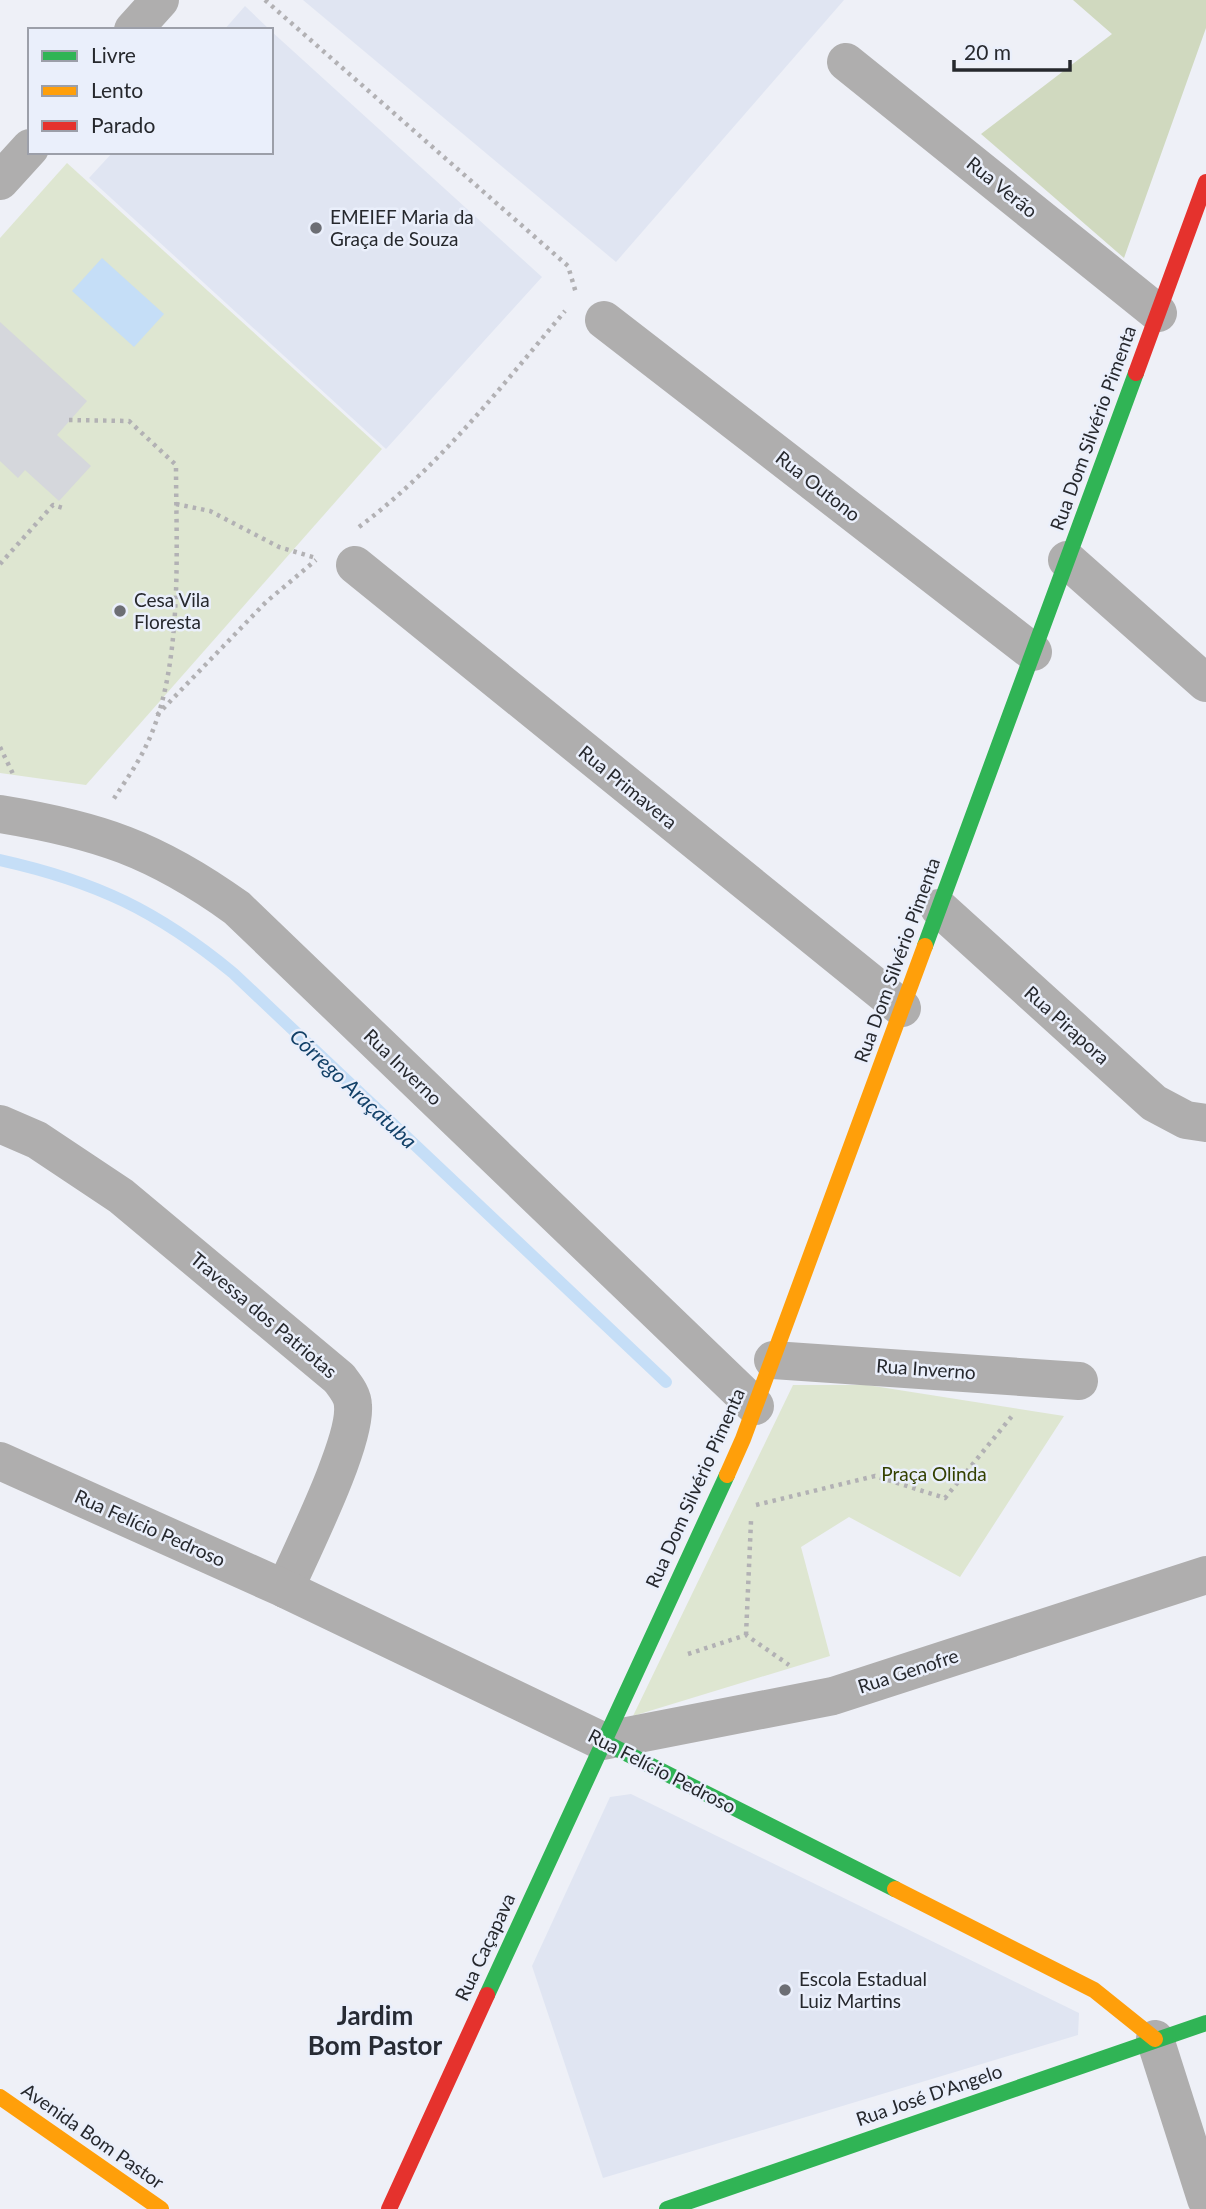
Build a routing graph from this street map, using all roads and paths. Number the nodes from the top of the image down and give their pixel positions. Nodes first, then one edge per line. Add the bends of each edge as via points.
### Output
1 (160, 0) edge
2 (265, 0) edge
3 (135, 28) edge
4 (846, 62) dead end
5 (28, 150) edge
6 (0, 181) edge
7 (1205, 189) edge
8 (591, 308) junction
9 (1158, 313) junction
10 (69, 421) dead end
11 (176, 504) junction
12 (66, 509) dead end
13 (344, 550) junction
14 (317, 558) junction
15 (1067, 560) junction
16 (0, 564) edge
17 (1033, 652) junction
18 (1206, 683) edge
19 (156, 716) junction
20 (0, 814) edge
21 (89, 832) junction
22 (939, 908) junction
23 (902, 1008) junction
24 (1206, 1123) edge
25 (0, 1124) edge
26 (773, 1360) junction
27 (1061, 1379) joint
28 (755, 1406) junction
29 (0, 1461) edge
30 (752, 1496) dead end
31 (751, 1519) dead end
32 (1206, 1575) edge
33 (285, 1589) junction
34 (746, 1635) junction
35 (636, 1670) junction
36 (833, 1696) junction
37 (602, 1741) junction
38 (1206, 2023) edge
39 (1154, 2039) junction
40 (0, 2097) edge
41 (1206, 2199) edge
42 (162, 2209) edge
43 (389, 2209) edge
44 (667, 2209) edge

1 - 3 street
2 - 8 path via 568,266
4 - 9 street, Rua Verão
5 - 6 street
7 - 9 street, Rua Dom Silvério Pimenta
8 - 13 path
8 - 17 street, Rua Outono
9 - 15 street, Rua Dom Silvério Pimenta
10 - 11 path via 129,421 176,465
11 - 14 path via 210,511 279,547
11 - 19 path via 174,620
12 - 16 path via 53,505
13 - 14 path
13 - 23 street, Rua Primavera
14 - 19 path via 266,602
15 - 17 street, Rua Dom Silvério Pimenta
15 - 18 street
17 - 22 street, Rua Dom Silvério Pimenta
19 - 21 path via 147,744
20 - 21 street, Rua Inverno
21 - 28 street, Rua Inverno via 127,843 191,875 237,908
22 - 23 street, Rua Dom Silvério Pimenta
22 - 24 street, Rua Pirapora via 1154,1103 1186,1120
23 - 26 street, Rua Dom Silvério Pimenta
25 - 33 street, Travessa dos Patriotas via 37,1140 121,1196 347,1389 354,1403 349,1438
26 - 27 street, Rua Inverno
26 - 28 street, Rua Dom Silvério Pimenta
27 - 30 path via 945,1499 875,1476 751,1506
28 - 35 street, Rua Dom Silvério Pimenta
29 - 33 street, Rua Felício Pedroso
31 - 34 path
32 - 36 street, Rua Genofre
33 - 37 street, Rua Felício Pedroso
34 - 35 path
34 - 36 path
35 - 37 street, Rua Dom Silvério Pimenta
36 - 37 street, Rua Genofre
37 - 39 street, Rua Felício Pedroso via 1094,1990
37 - 43 street, Rua Caçapava
38 - 39 street, Rua José D'Angelo
39 - 41 street, Rua Felício Pedroso
39 - 44 street, Rua José D'Angelo
40 - 42 street, Avenida Bom Pastor

